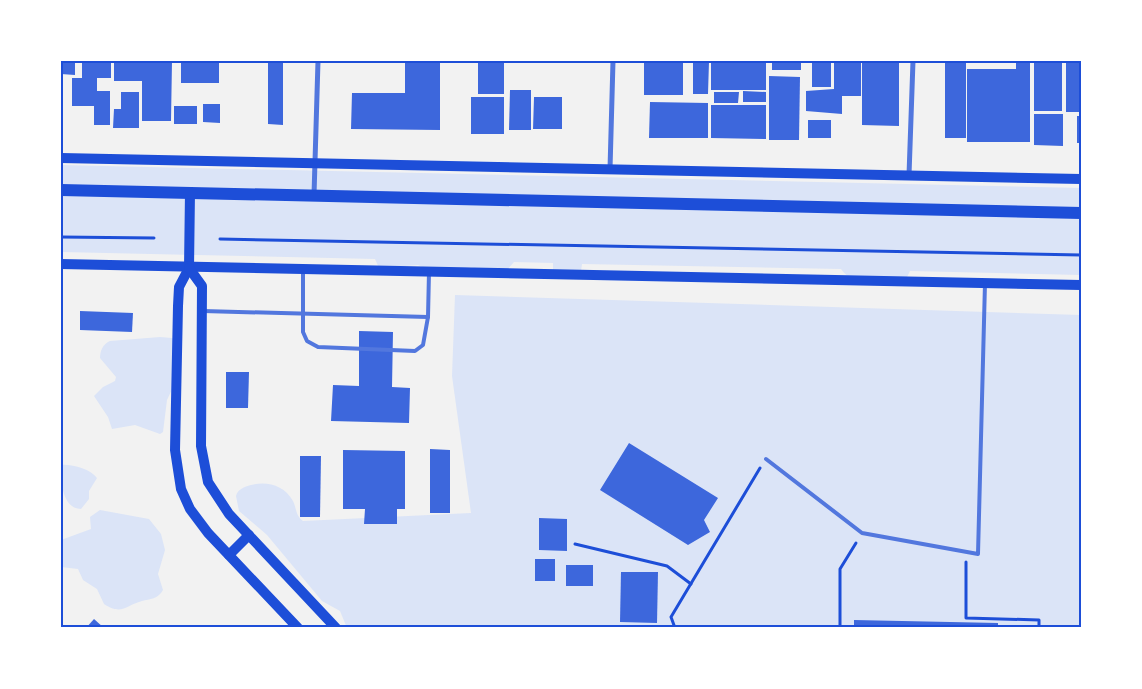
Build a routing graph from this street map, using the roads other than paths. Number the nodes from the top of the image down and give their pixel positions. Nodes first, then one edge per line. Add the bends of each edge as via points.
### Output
1 (318, 61) edge
2 (613, 61) edge
3 (913, 61) edge
4 (61, 158) edge
5 (316, 163) junction
6 (610, 169) junction
7 (910, 175) junction
8 (1081, 179) edge
9 (61, 190) edge
10 (190, 192) junction
11 (314, 195) junction
12 (1081, 213) edge
13 (61, 264) edge
14 (189, 268) junction
15 (303, 270) junction
16 (429, 272) junction
17 (985, 283) junction
18 (1081, 285) edge
19 (203, 311) junction
20 (302, 314) junction
21 (428, 317) junction
22 (766, 459) road end
23 (249, 535) junction
24 (230, 555) junction
25 (298, 628) edge
26 (336, 628) edge

1 - 5 street
2 - 6 street
3 - 7 street
4 - 5 main road
5 - 6 main road
5 - 11 street
6 - 7 main road
7 - 8 main road
9 - 10 main road
10 - 11 main road
10 - 14 main road
11 - 12 main road
13 - 14 main road
14 - 15 main road
14 - 19 main road via 202,286
14 - 24 main road via 179,287 175,450 181,489 190,509
15 - 16 main road
15 - 20 lane
16 - 17 main road
16 - 21 lane
17 - 18 main road
17 - 22 lane via 978,554 862,533
19 - 20 lane
19 - 23 main road via 201,446 208,482 229,514
20 - 21 lane
20 - 21 lane via 307,342 318,347 393,351 415,351 423,345
23 - 24 main road
23 - 26 main road
24 - 25 main road

